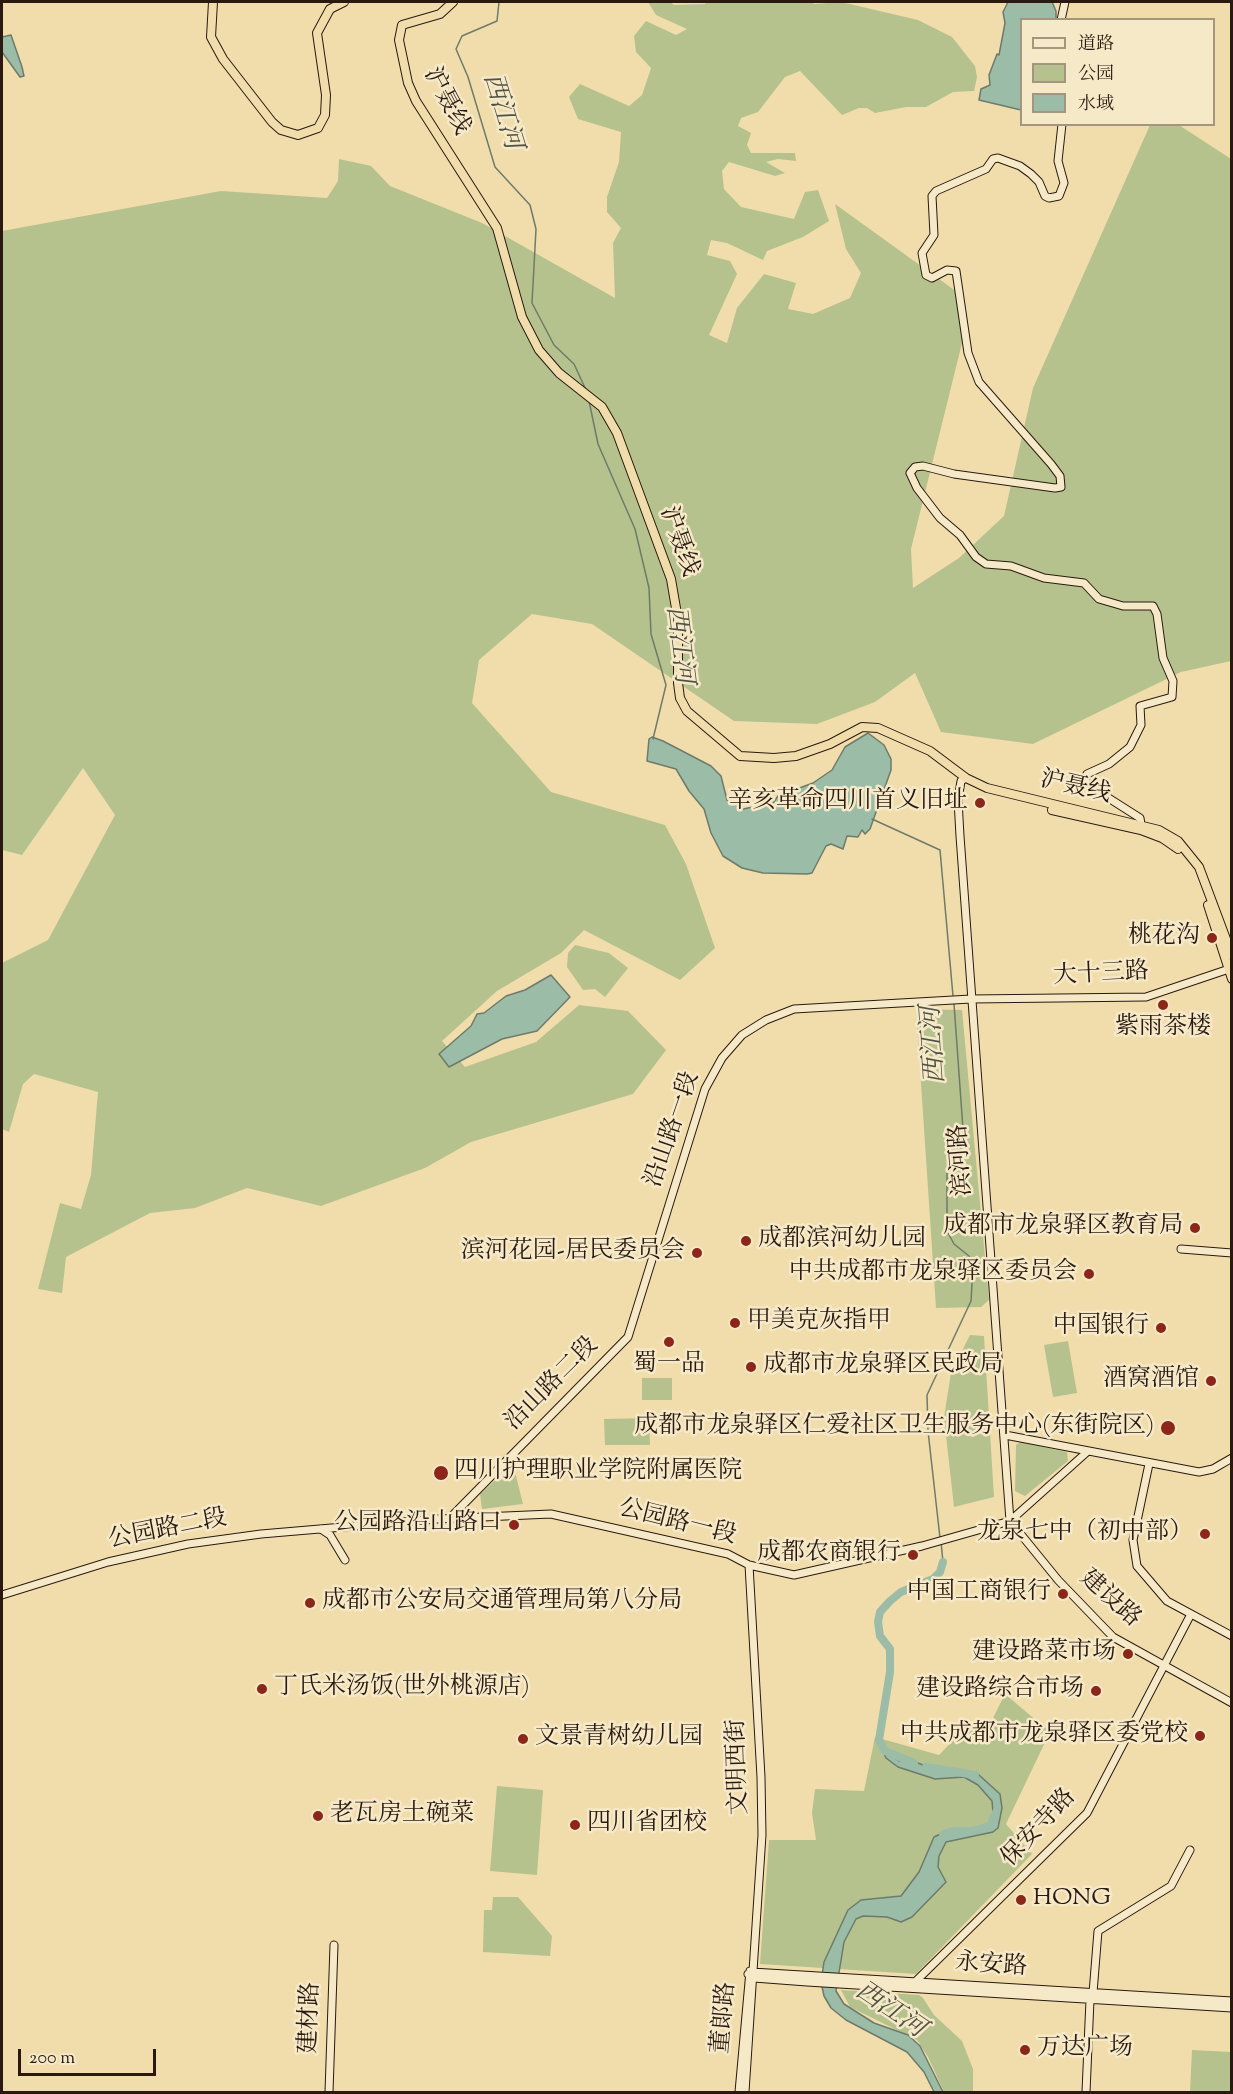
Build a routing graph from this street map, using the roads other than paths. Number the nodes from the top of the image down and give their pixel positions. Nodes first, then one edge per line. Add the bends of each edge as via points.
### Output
1 (213, 2) edge
2 (344, 2) edge
3 (453, 2) edge
4 (1065, 2) edge
5 (1061, 18) edge
6 (1062, 126) edge
7 (964, 780) junction
8 (1141, 824) junction
9 (1232, 956) edge
10 (1230, 970) edge
11 (971, 999) junction
12 (933, 1001) joint
13 (1181, 1249) dead end
14 (1232, 1253) edge
15 (630, 1331) joint
16 (1005, 1434) junction
17 (1087, 1452) junction
18 (1232, 1458) edge
19 (1149, 1464) junction
20 (450, 1518) junction
21 (1010, 1521) junction
22 (346, 1527) joint
23 (321, 1529) junction
24 (345, 1560) dead end
25 (749, 1565) junction
26 (2, 1595) edge
27 (1191, 1614) junction
28 (1232, 1636) edge
29 (1164, 1665) junction
30 (1232, 1703) edge
31 (1190, 1850) dead end
32 (334, 1945) dead end
33 (752, 1972) junction
34 (847, 1981) junction
35 (915, 1982) junction
36 (1091, 1996) junction
37 (1232, 2001) edge
38 (1232, 2008) edge
39 (329, 2092) edge
40 (739, 2092) edge
41 (745, 2092) edge
42 (1086, 2092) edge

1 - 2 highway via 212,37 223,59 272,122 281,130 298,135 318,128 325,115 317,33 330,9
3 - 7 highway, 沪聂线 via 440,14 402,25 399,40 408,83 497,228 530,334 548,362 607,414 617,433 671,579 678,620 678,683 687,711 734,753 748,758 796,756 867,727 878,728 930,751
4 - 5 street
6 - 8 street via 1058,160 1064,183 1059,196 1045,196 1040,182 1020,166 993,159 986,169 932,196 934,235 922,253 926,275 932,278 947,270 956,271 968,353 979,382 1051,464 1060,476 1061,487 954,474 923,465 910,473 940,518 986,564 1011,566 1044,578 1084,584 1099,599 1124,606 1153,606 1163,658 1173,681 1172,697 1140,706 1141,725 1130,747 1085,779 1088,785 1133,812
7 - 8 highway, 沪聂线
7 - 10 highway via 984,793 1141,830 1173,845 1198,874
7 - 11 street, 滨河路 via 959,806
8 - 9 highway, 沪聂线 via 1170,835 1194,859
10 - 11 street, 大十三路 via 1146,997
11 - 12 street, 大十三路
11 - 16 street, 滨河路
12 - 15 street, 沿山路一段 via 794,1009 742,1035 722,1058 705,1089
13 - 14 street
15 - 20 street, 沿山路二段
16 - 17 street
16 - 21 street, 滨河路
17 - 19 street
17 - 21 street
18 - 19 street via 1199,1472
19 - 27 street via 1133,1540 1134,1556 1151,1585 1167,1601
20 - 22 street, 公园路一段
20 - 25 street, 公园路一段 via 551,1514 728,1554
21 - 25 street, 公园路一段 via 794,1575
21 - 29 street, 建设路 via 1058,1580 1113,1637
22 - 23 street, 公园路二段
23 - 24 street via 330,1534
23 - 26 street, 公园路二段 via 139,1553
25 - 33 street, 文明西街 via 761,1777 761,1860
27 - 28 street
27 - 29 street, 保安寺路
29 - 30 street, 建设路
29 - 35 street, 保安寺路 via 1087,1813
31 - 36 street via 1171,1887 1098,1931
32 - 39 street, 建材路
33 - 34 street, 永安路
33 - 40 street, 董郞路
33 - 41 street, 董郞路
34 - 35 street, 永安路
34 - 36 street
35 - 36 street, 永安路
36 - 37 street, 永安路
36 - 38 street
36 - 42 street

